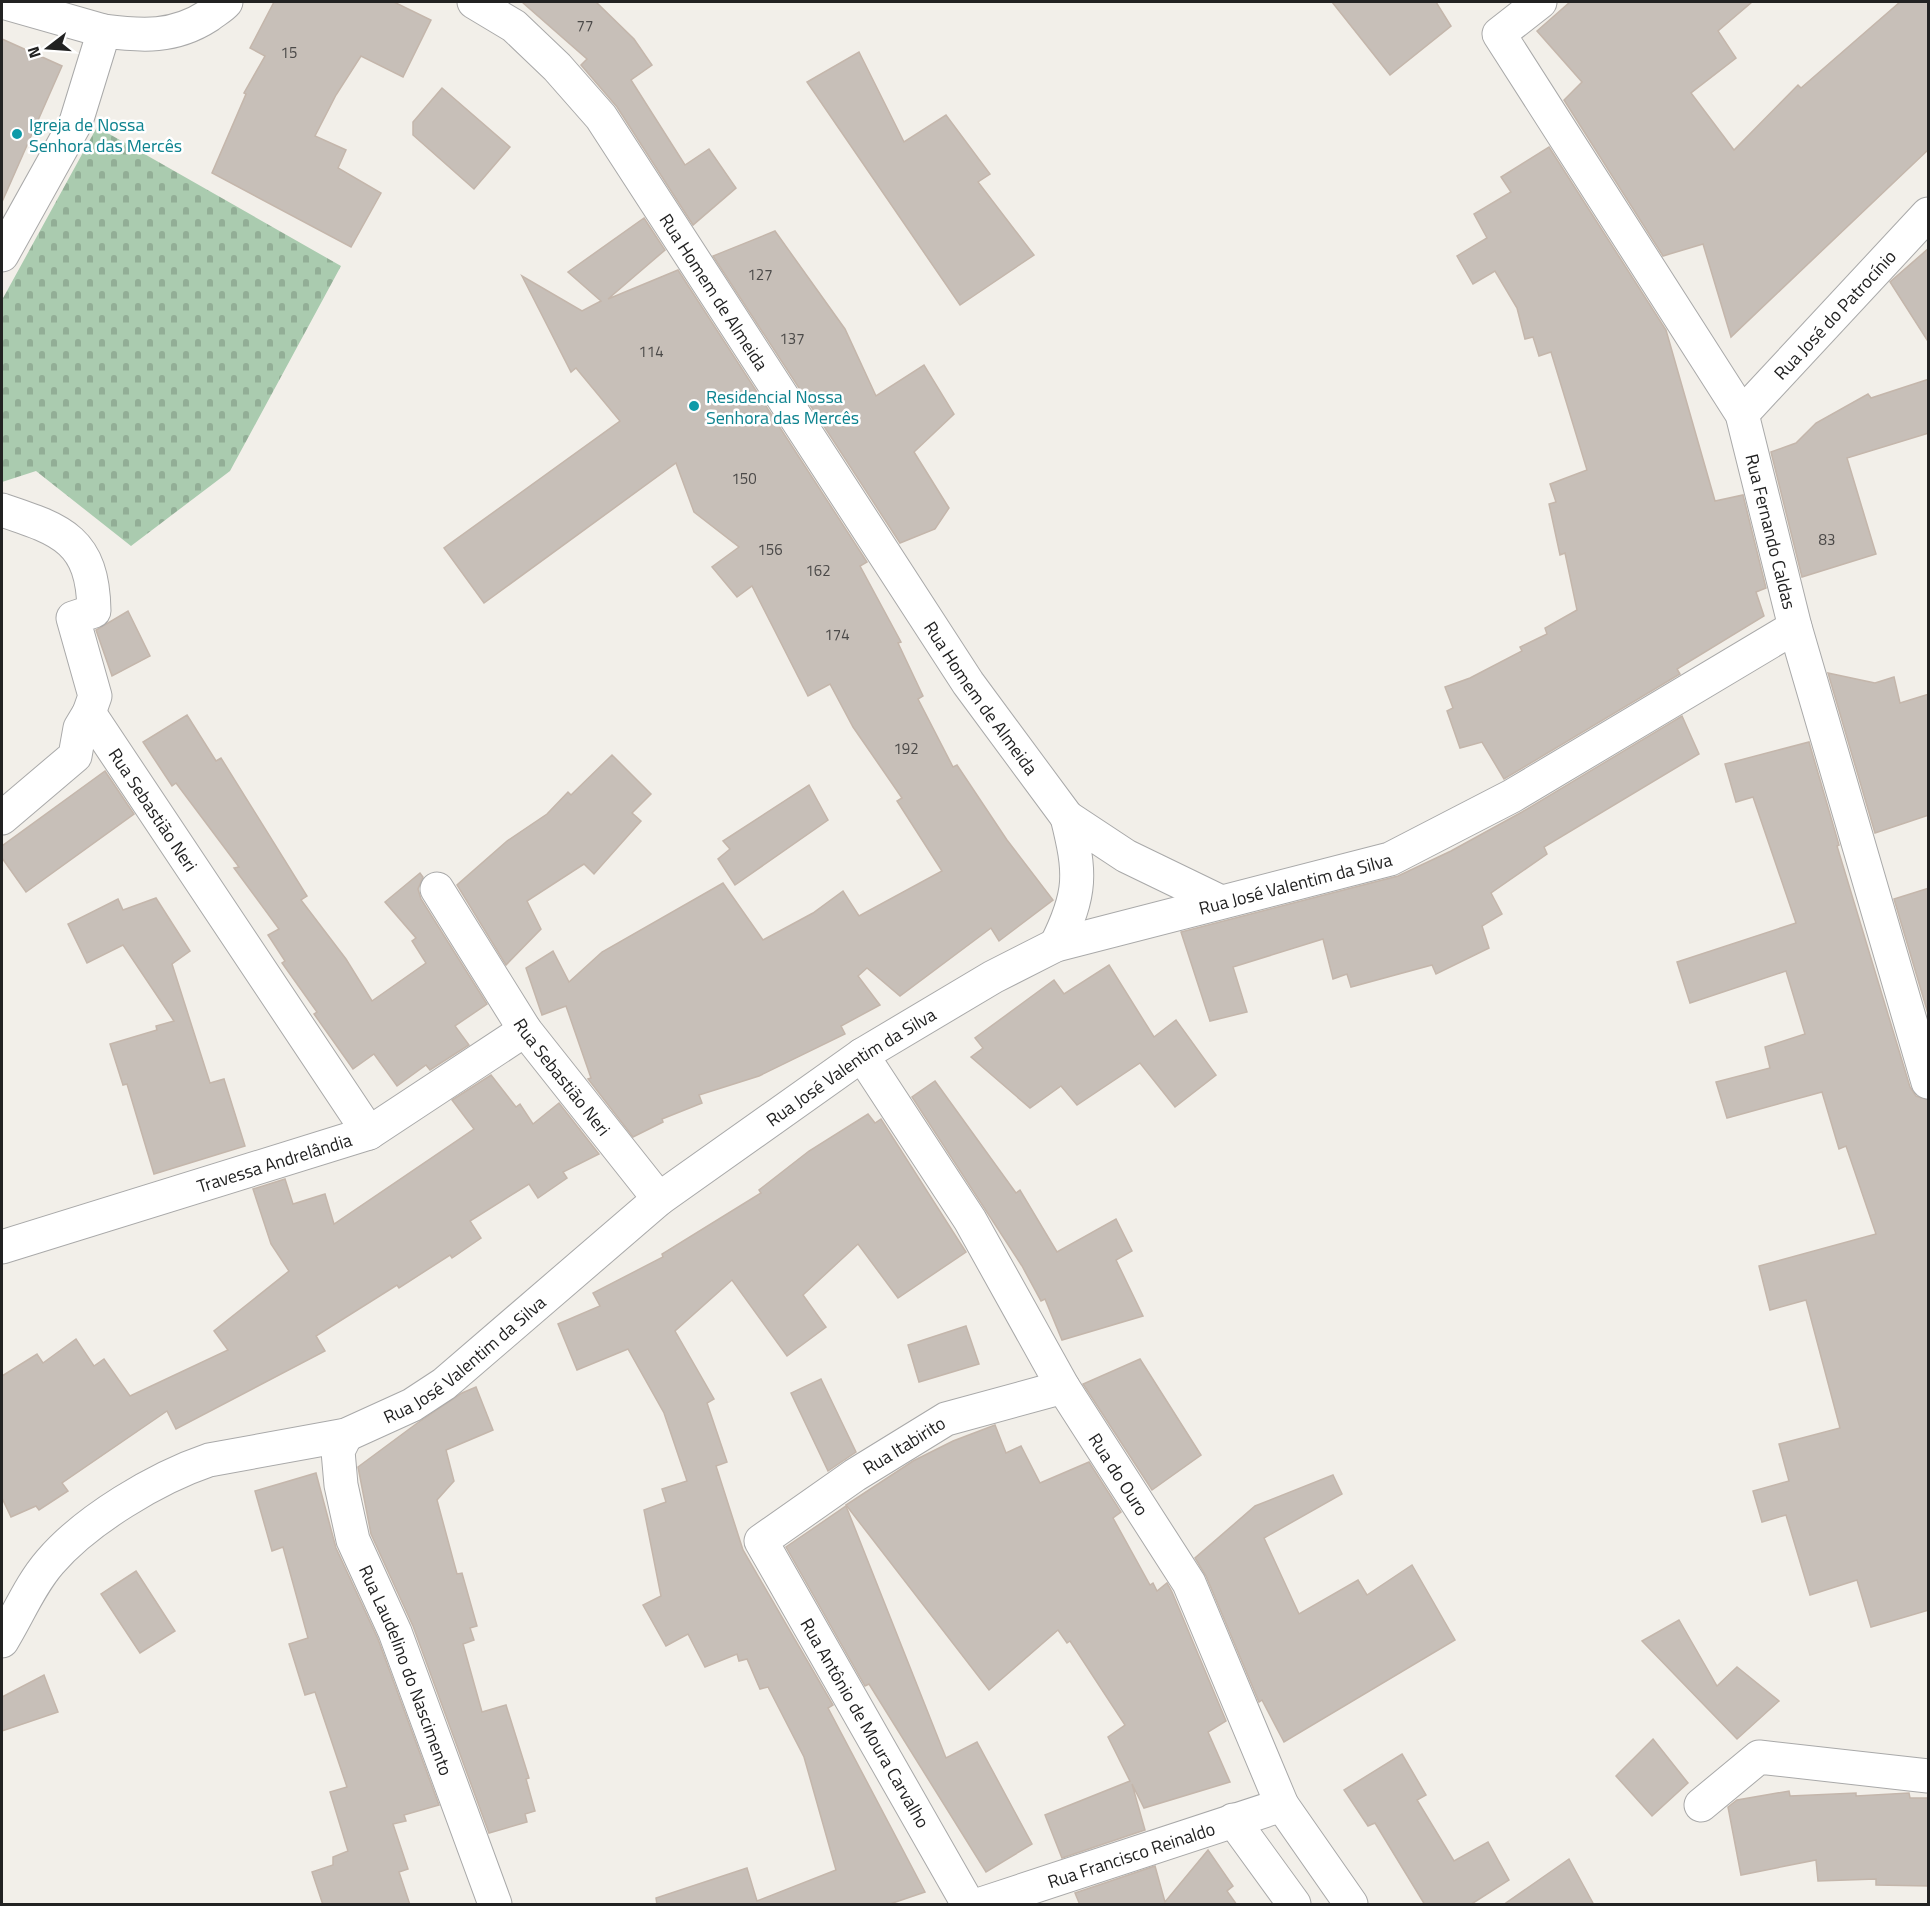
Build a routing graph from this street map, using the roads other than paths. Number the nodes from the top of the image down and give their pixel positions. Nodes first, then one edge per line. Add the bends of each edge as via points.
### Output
1 (2, 2) edge
2 (226, 2) edge
3 (474, 2) edge
4 (1540, 2) edge
5 (104, 31) junction
6 (1929, 214) edge
7 (2, 255) edge
8 (1742, 414) junction
9 (2, 510) edge
10 (1796, 627) junction
11 (89, 713) junction
12 (1067, 817) junction
13 (2, 818) edge
14 (437, 889) dead end
15 (1219, 901) junction
16 (1056, 945) junction
17 (525, 1030) junction
18 (862, 1055) junction
19 (1929, 1082) edge
20 (369, 1133) junction
21 (659, 1198) junction
22 (2, 1247) edge
23 (1062, 1387) junction
24 (346, 1435) junction
25 (761, 1541) joint
26 (2, 1641) edge
27 (1929, 1776) edge
28 (1282, 1805) junction
29 (1701, 1805) dead end
30 (1233, 1820) junction
31 (495, 1905) edge
32 (968, 1905) edge
33 (981, 1905) edge
34 (1294, 1905) edge
35 (1351, 1905) edge

1 - 5 street
2 - 5 street via 191,27 166,34 138,36
3 - 12 street, Rua Homem de Almeida via 514,26 601,117 968,683
4 - 8 street, Rua Fernando Caldas via 1499,34
5 - 7 street via 76,122
6 - 8 street, Rua José do Patrocínio
8 - 10 street, Rua Fernando Caldas
9 - 11 street via 57,530 77,548 90,572 94,611 73,618 95,696
10 - 15 street, Rua José Valentim da Silva via 1512,796 1390,859
10 - 19 street, Rua Fernando Caldas
11 - 13 street via 80,728 75,756
11 - 20 street, Rua Sebastião Neri
12 - 15 street via 1126,856
12 - 16 street via 1077,857 1078,884 1070,918
14 - 17 street, Rua Sebastião Neri
15 - 16 street, Rua José Valentim da Silva
16 - 18 street, Rua José Valentim da Silva via 993,977
17 - 20 street, Travessa Andrelândia
17 - 21 street, Rua Sebastião Neri
18 - 21 street, Rua José Valentim da Silva
18 - 23 street, Rua do Ouro via 970,1220
20 - 22 street, Travessa Andrelândia
21 - 24 street, Rua José Valentim da Silva via 444,1384 412,1405
23 - 25 street, Rua Itabirito via 946,1419 855,1475
23 - 28 street, Rua do Ouro via 1189,1583
24 - 26 street, Rua José Valentim da Silva via 208,1460 136,1496 85,1530 49,1562
24 - 31 street, Rua Laudelino do Nascimento via 338,1451 353,1540 395,1632
25 - 32 street, Rua Antônio de Moura Carvalho
27 - 29 street via 1759,1757
28 - 30 street, Rua Francisco Reinaldo
28 - 35 street, Rua do Ouro
30 - 33 street, Rua Francisco Reinaldo
30 - 34 street

